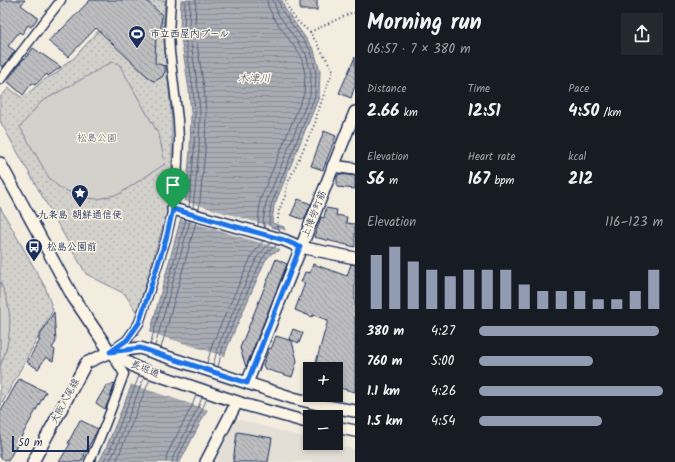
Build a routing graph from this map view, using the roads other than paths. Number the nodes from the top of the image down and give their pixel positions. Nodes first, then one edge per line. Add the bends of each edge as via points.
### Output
1 (61, 0) edge
2 (171, 0) edge
3 (0, 80) edge
4 (355, 112) edge
5 (0, 163) edge
6 (333, 166) junction
7 (355, 168) edge
8 (177, 210) junction
9 (300, 247) junction
10 (355, 258) edge
11 (110, 352) junction
12 (247, 383) junction
13 (236, 402) junction
14 (355, 411) edge
15 (303, 421) edge
16 (343, 429) edge
17 (355, 430) edge
18 (33, 462) edge
19 (89, 462) edge
20 (206, 462) edge

1 - 3 street
2 - 8 street via 170,46 179,139
4 - 6 street, 上博労町筋
5 - 11 street via 73,297
6 - 7 street
6 - 9 street, 上博労町筋
8 - 9 street via 284,240
8 - 11 street via 139,323 127,340
9 - 10 street
9 - 12 street, 上博労町筋
11 - 12 street, 長堀通 via 140,348
11 - 13 street, 長堀通 via 135,367
11 - 18 street, 大阪八尾線 via 86,363
11 - 19 street via 124,374 98,445
12 - 14 street, 長堀通 via 293,398
13 - 15 street, 長堀通
13 - 20 street
16 - 17 street

